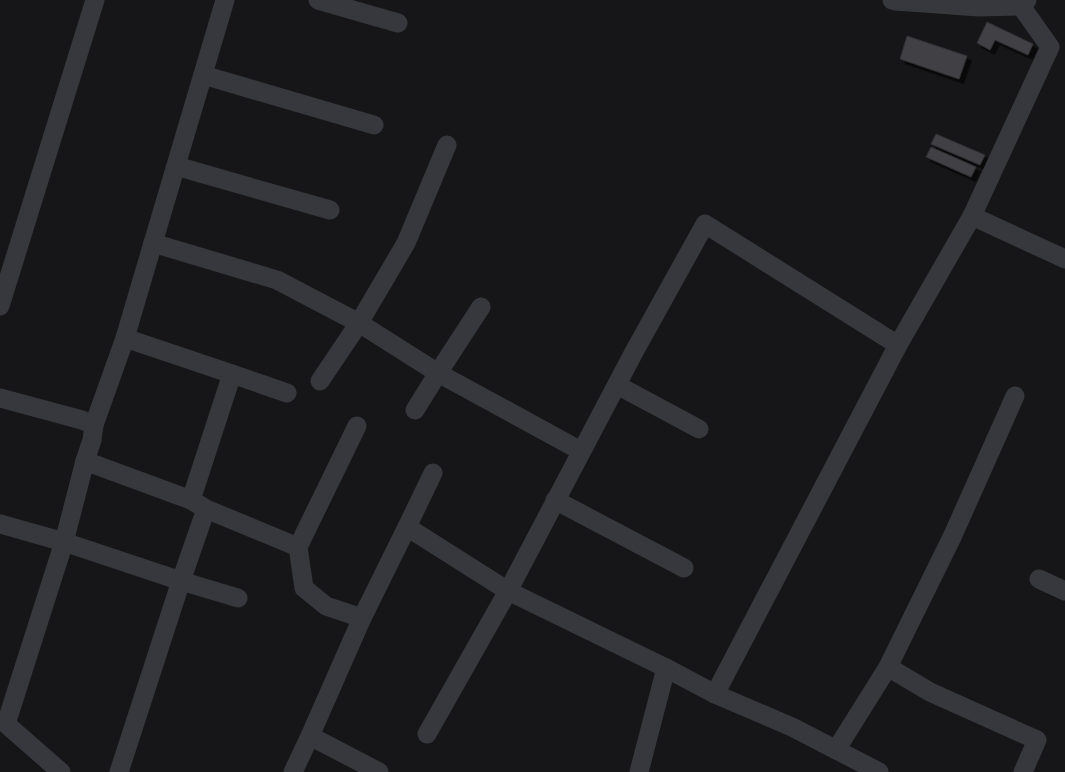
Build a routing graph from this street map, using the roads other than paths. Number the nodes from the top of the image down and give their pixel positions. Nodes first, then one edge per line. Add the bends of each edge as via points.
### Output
1 (95, 0) edge
2 (225, 0) edge
3 (318, 0) edge
4 (892, 0) edge
5 (1024, 3) edge
6 (398, 24) dead end
7 (203, 74) junction
8 (374, 125) dead end
9 (447, 145) dead end
10 (176, 166) junction
11 (330, 210) dead end
12 (972, 216) junction
13 (153, 243) junction
14 (1065, 259) edge
15 (0, 306) edge
16 (481, 307) dead end
17 (359, 323) junction
18 (125, 338) junction
19 (898, 345) junction
20 (438, 372) junction
21 (232, 374) junction
22 (320, 381) dead end
23 (617, 385) junction
24 (286, 393) dead end
25 (1015, 396) dead end
26 (0, 398) edge
27 (415, 410) dead end
28 (94, 425) junction
29 (357, 426) dead end
30 (699, 429) dead end
31 (581, 451) junction
32 (85, 460) junction
33 (433, 472) dead end
34 (555, 500) junction
35 (198, 505) junction
36 (0, 524) edge
37 (407, 527) junction
38 (64, 542) junction
39 (298, 547) junction
40 (684, 568) dead end
41 (1039, 579) dead end
42 (181, 581) junction
43 (508, 591) junction
44 (1065, 591) edge
45 (238, 598) dead end
46 (362, 618) junction
47 (888, 667) junction
48 (666, 668) junction
49 (715, 694) junction
50 (2, 724) edge
51 (427, 734) dead end
52 (310, 736) junction
53 (836, 750) junction
54 (61, 772) edge
55 (119, 772) edge
56 (293, 772) edge
57 (379, 772) edge
58 (639, 772) edge
59 (879, 772) edge
60 (1022, 772) edge

1 - 15 street
2 - 7 street
3 - 6 street
4 - 5 street via 979,7
5 - 12 street via 1050,47
7 - 8 street
7 - 10 street
9 - 17 street via 406,243
10 - 11 street
10 - 13 street
12 - 14 street
12 - 19 street
13 - 17 street via 276,280
13 - 18 street
16 - 20 street
17 - 20 street
17 - 22 street
18 - 21 street
18 - 28 street
19 - 23 street via 705,224
19 - 49 street
20 - 27 street
20 - 31 street
21 - 24 street
21 - 35 street
23 - 30 street
23 - 31 street
25 - 47 street
26 - 28 street
28 - 32 street
29 - 39 street
31 - 34 street
32 - 35 street
32 - 38 street
33 - 37 street
34 - 40 street
34 - 43 street
35 - 39 street
35 - 42 street
36 - 38 street
37 - 43 street
37 - 46 street
38 - 42 street
38 - 50 street
39 - 46 street via 304,588 326,606
41 - 44 street
42 - 45 street
42 - 55 street
43 - 48 street
43 - 51 street
46 - 52 street
47 - 53 street
47 - 60 street via 930,692 1037,740
48 - 49 street
48 - 58 street
49 - 53 street
50 - 54 street
52 - 56 street
52 - 57 street
53 - 59 street

